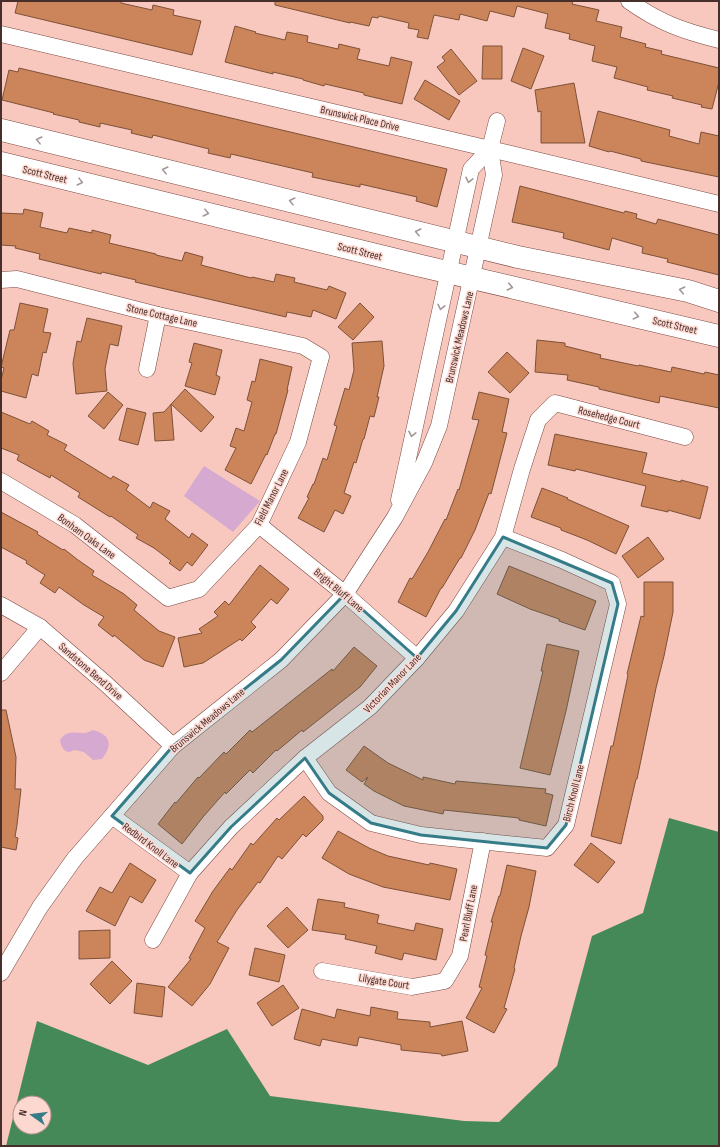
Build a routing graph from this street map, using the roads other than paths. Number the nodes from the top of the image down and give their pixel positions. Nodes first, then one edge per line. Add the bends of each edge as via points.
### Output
1 (629, 1) edge
2 (1, 34) edge
3 (719, 40) edge
4 (497, 121) dead end
5 (1, 130) edge
6 (490, 149) junction
7 (1, 163) edge
8 (719, 204) edge
9 (456, 241) junction
10 (478, 247) junction
11 (448, 273) junction
12 (472, 278) junction
13 (1, 280) edge
14 (719, 301) edge
15 (158, 315) junction
16 (719, 336) edge
17 (321, 357) joint
18 (147, 369) dead end
19 (538, 420) joint
20 (685, 437) dead end
21 (1, 481) edge
22 (395, 517) junction
23 (259, 525) junction
24 (503, 537) junction
25 (345, 594) junction
26 (168, 598) joint
27 (1, 605) edge
28 (40, 627) junction
29 (417, 658) junction
30 (1, 673) edge
31 (173, 746) junction
32 (305, 758) junction
33 (112, 816) junction
34 (483, 841) junction
35 (190, 873) junction
36 (153, 940) dead end
37 (322, 971) dead end
38 (1, 973) edge
39 (445, 982) joint

1 - 3 street via 665,23
2 - 6 street, Brunswick Place Drive
4 - 6 street, Brunswick Meadows Lane
9 -> 5 main road
6 - 8 street, Brunswick Place Drive
6 -> 9 street, Brunswick Meadows Lane via 471,169
6 - 10 street, Brunswick Meadows Lane via 494,175
7 -> 11 main road, Scott Street
9 - 10 main road
9 - 11 street, Brunswick Meadows Lane
10 - 12 street, Brunswick Meadows Lane
14 -> 10 main road via 688,291
11 - 12 main road, Scott Street
11 -> 22 street, Brunswick Meadows Lane
12 -> 16 main road, Scott Street
12 - 22 street, Brunswick Meadows Lane via 439,426 424,463
13 - 15 street, Stone Cottage Lane via 18,279
15 - 17 street, Stone Cottage Lane via 303,346
15 - 18 street
17 - 23 street, Field Manor Lane via 298,442
19 - 20 street, Rosehedge Court via 555,403
19 - 24 street, Victorian Manor Lane
21 - 26 street, Bonham Oaks Lane via 75,525
22 - 25 street, Brunswick Meadows Lane
23 - 25 street, Bright Bluff Lane
23 - 26 street, Field Manor Lane via 199,589
24 - 29 street, Victorian Manor Lane via 456,612
24 - 34 street, Birch Knoll Lane via 612,583 618,604 566,825 547,848
25 - 29 street, Bright Bluff Lane
25 - 31 street, Brunswick Meadows Lane via 281,660
27 - 28 street, Sandstone Bend Drive
28 - 30 street
28 - 31 street, Sandstone Bend Drive
29 - 32 street, Victorian Manor Lane via 370,707
31 - 33 street, Brunswick Meadows Lane
32 - 34 street, Birch Knoll Lane via 329,793 371,823 422,835
32 - 35 street, Victorian Manor Lane via 231,828
33 - 35 street, Redbird Knoll Lane
33 - 38 street, Brunswick Meadows Lane via 75,858 40,907
34 - 39 street, Pearl Bluff Lane via 460,956
35 - 36 street, Victorian Manor Lane
37 - 39 street, Lilygate Court via 412,987

